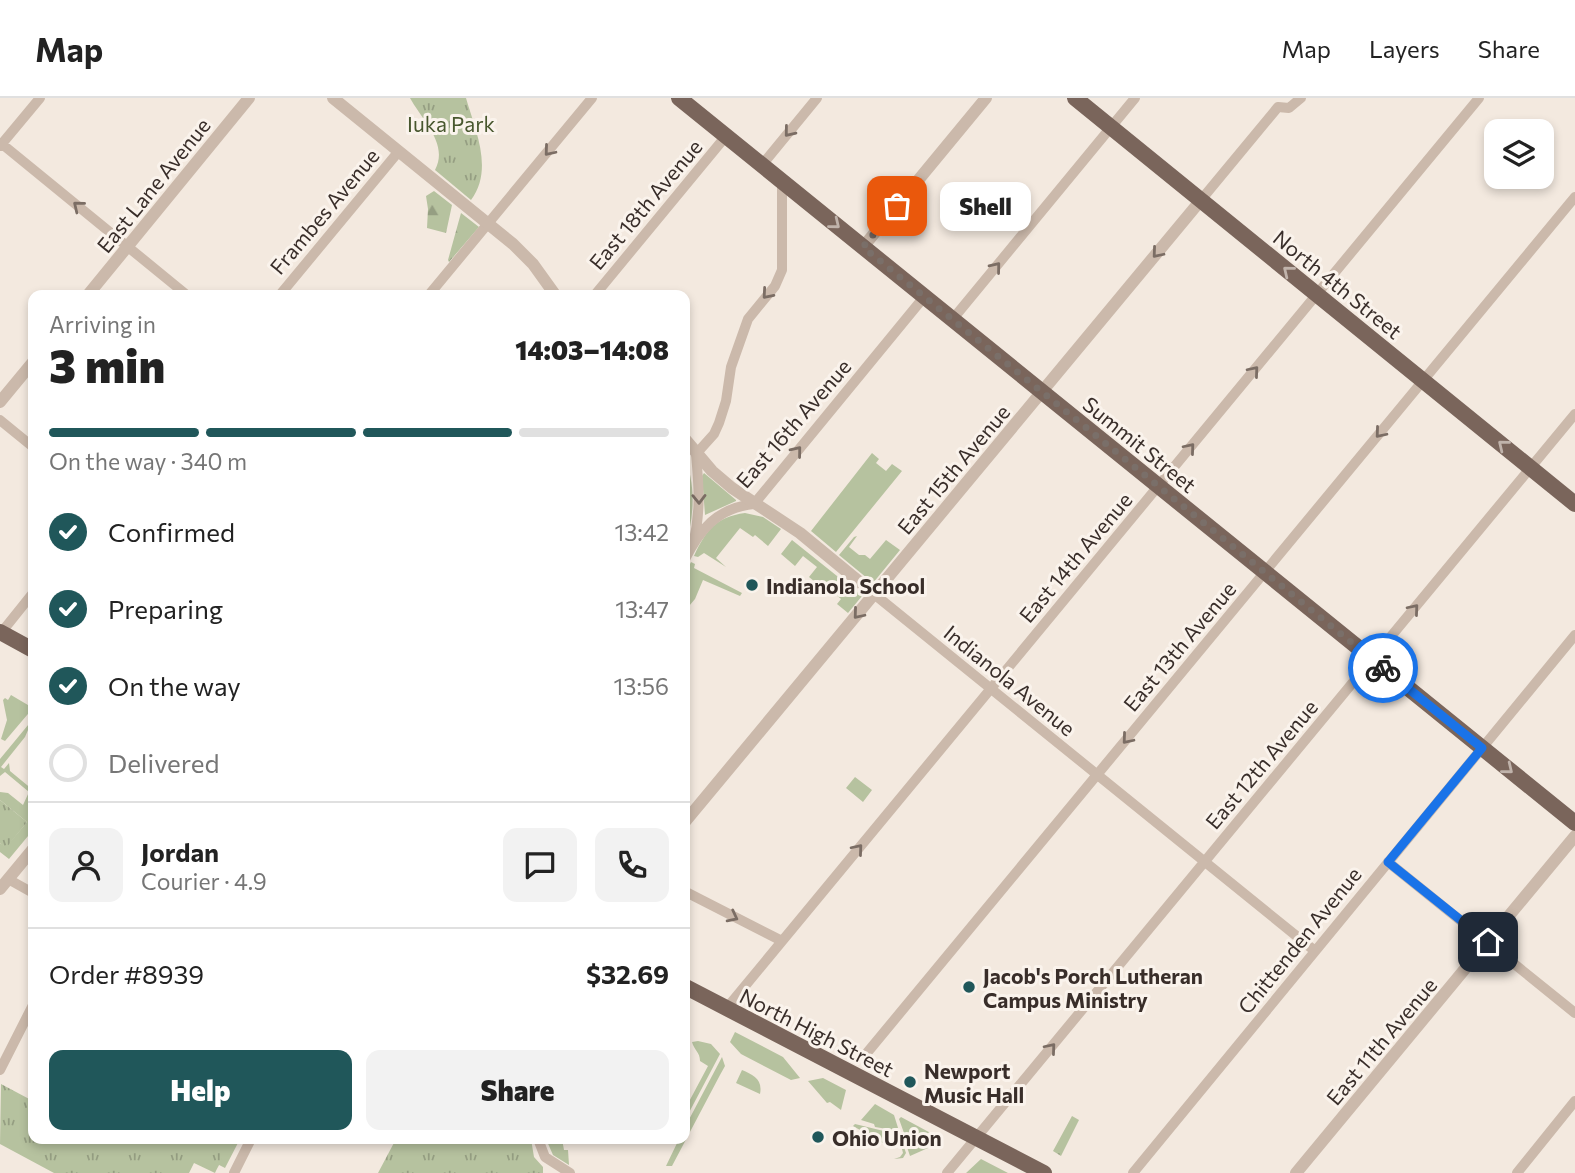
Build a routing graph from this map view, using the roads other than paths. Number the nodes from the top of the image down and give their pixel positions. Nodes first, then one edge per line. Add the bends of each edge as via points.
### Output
1 (40, 98) edge
2 (250, 98) edge
3 (333, 98) edge
4 (592, 98) edge
5 (679, 98) edge
6 (817, 98) edge
7 (986, 98) edge
8 (1075, 98) edge
9 (1135, 98) edge
10 (1301, 98) edge
11 (1479, 98) edge
12 (1276, 103) edge
13 (1111, 128) junction
14 (726, 136) junction
15 (1, 145) edge
16 (399, 151) junction
17 (762, 165) junction
18 (782, 181) junction
19 (1575, 197) edge
20 (1201, 201) junction
21 (488, 224) junction
22 (128, 246) junction
23 (863, 247) junction
24 (92, 290) edge
25 (181, 290) edge
26 (284, 290) edge
27 (433, 290) edge
28 (552, 290) edge
29 (599, 290) edge
30 (1317, 294) junction
31 (924, 297) junction
32 (953, 320) junction
33 (28, 368) edge
34 (1423, 381) junction
35 (1042, 392) junction
36 (0, 402) edge
37 (1575, 414) edge
38 (0, 420) edge
39 (28, 443) edge
40 (690, 446) edge
41 (696, 454) junction
42 (1531, 468) junction
43 (1158, 486) junction
44 (754, 504) junction
45 (1575, 504) edge
46 (693, 545) junction
47 (690, 550) edge
48 (1264, 573) junction
49 (874, 594) junction
50 (28, 599) edge
51 (0, 632) edge
52 (1575, 635) edge
53 (28, 647) edge
54 (1373, 659) junction
55 (991, 689) junction
56 (1482, 748) junction
57 (1097, 775) junction
58 (690, 816) edge
59 (1575, 823) edge
60 (1575, 835) edge
61 (28, 855) edge
62 (1205, 862) junction
63 (1388, 862) junction
64 (4, 884) edge
65 (28, 891) edge
66 (690, 894) edge
67 (782, 941) junction
68 (1488, 942) junction
69 (1315, 951) junction
70 (690, 989) edge
71 (726, 1009) junction
72 (1575, 1013) edge
73 (28, 1015) edge
74 (866, 1054) dead end
75 (0, 1070) edge
76 (1575, 1101) edge
77 (976, 1138) junction
78 (248, 1144) edge
79 (540, 1144) edge
80 (234, 1173) edge
81 (570, 1173) edge
82 (947, 1173) edge
83 (1044, 1173) edge
84 (1133, 1173) edge
85 (1296, 1173) edge
86 (1517, 1173) edge

1 - 15 street
2 - 22 street, East Lane Avenue
3 - 16 street
4 -> 21 street
5 - 14 main road, Summit Street
6 -> 17 street
7 - 23 street
8 - 13 main road, North 4th Street
9 - 13 street
10 - 12 street, East 15th Avenue via 1289,108
11 - 30 street, East 14th Avenue
12 - 20 street, East 15th Avenue
13 - 20 main road, North 4th Street
32 -> 13 street
14 - 17 main road, Summit Street
14 - 29 street, East 18th Avenue
22 -> 15 street
16 - 21 street
16 - 26 street, Frambes Avenue
17 - 18 main road, Summit Street
18 -> 23 main road, Summit Street
18 -> 41 street via 782,270 748,320 731,367 719,424
19 - 34 street, East 13th Avenue
30 -> 20 main road, North 4th Street
20 -> 35 street, East 15th Avenue
21 - 27 street
21 - 28 street via 533,264
22 - 24 street, East Lane Avenue
22 - 25 street
23 - 31 main road, Summit Street
30 - 34 main road, North 4th Street
43 -> 30 street, East 14th Avenue
31 - 32 main road, Summit Street
44 -> 31 street, East 16th Avenue
32 - 35 main road, Summit Street
33 - 36 street
42 -> 34 main road, North 4th Street
34 -> 48 street, East 13th Avenue
35 - 43 main road, Summit Street
35 - 49 street, East 15th Avenue
37 - 42 street, East 12th Avenue
38 - 39 street
40 - 41 street, Indianola Avenue
41 - 44 street, Indianola Avenue
41 -> 46 street via 700,497
42 - 45 main road, North 4th Street
54 -> 42 street, East 12th Avenue
43 - 48 main road, Summit Street
43 - 55 street, East 14th Avenue
44 - 46 street, East 16th Avenue via 719,515
44 - 49 street, Indianola Avenue via 800,533
46 - 47 street, East 16th Avenue
48 - 54 main road, Summit Street
48 -> 57 street, East 13th Avenue
49 - 55 street, Indianola Avenue
49 -> 58 street, East 15th Avenue
50 - 51 street
51 - 53 main road
52 - 56 street, Chittenden Avenue
54 - 56 main road, Summit Street
54 - 62 street, East 12th Avenue
55 - 57 street, Indianola Avenue
67 -> 55 street, East 14th Avenue
56 -> 59 main road, Summit Street
56 - 63 street, Chittenden Avenue
57 - 62 street, Indianola Avenue
57 - 74 street, East 13th Avenue
60 - 68 street, East 11th Avenue
61 - 64 street
62 - 69 street, Indianola Avenue
77 -> 62 street, East 12th Avenue
63 - 68 street
63 - 69 street, Chittenden Avenue
64 - 65 street
66 -> 67 street
67 - 71 street, East 14th Avenue
68 - 72 street
68 - 85 street, East 11th Avenue
69 - 84 street, Chittenden Avenue
70 - 71 main road, North High Street
71 - 77 main road, North High Street
73 - 75 street
76 - 86 street
77 - 82 street, East 12th Avenue
77 - 83 main road, North High Street
78 - 80 street
79 - 81 street via 545,1157

